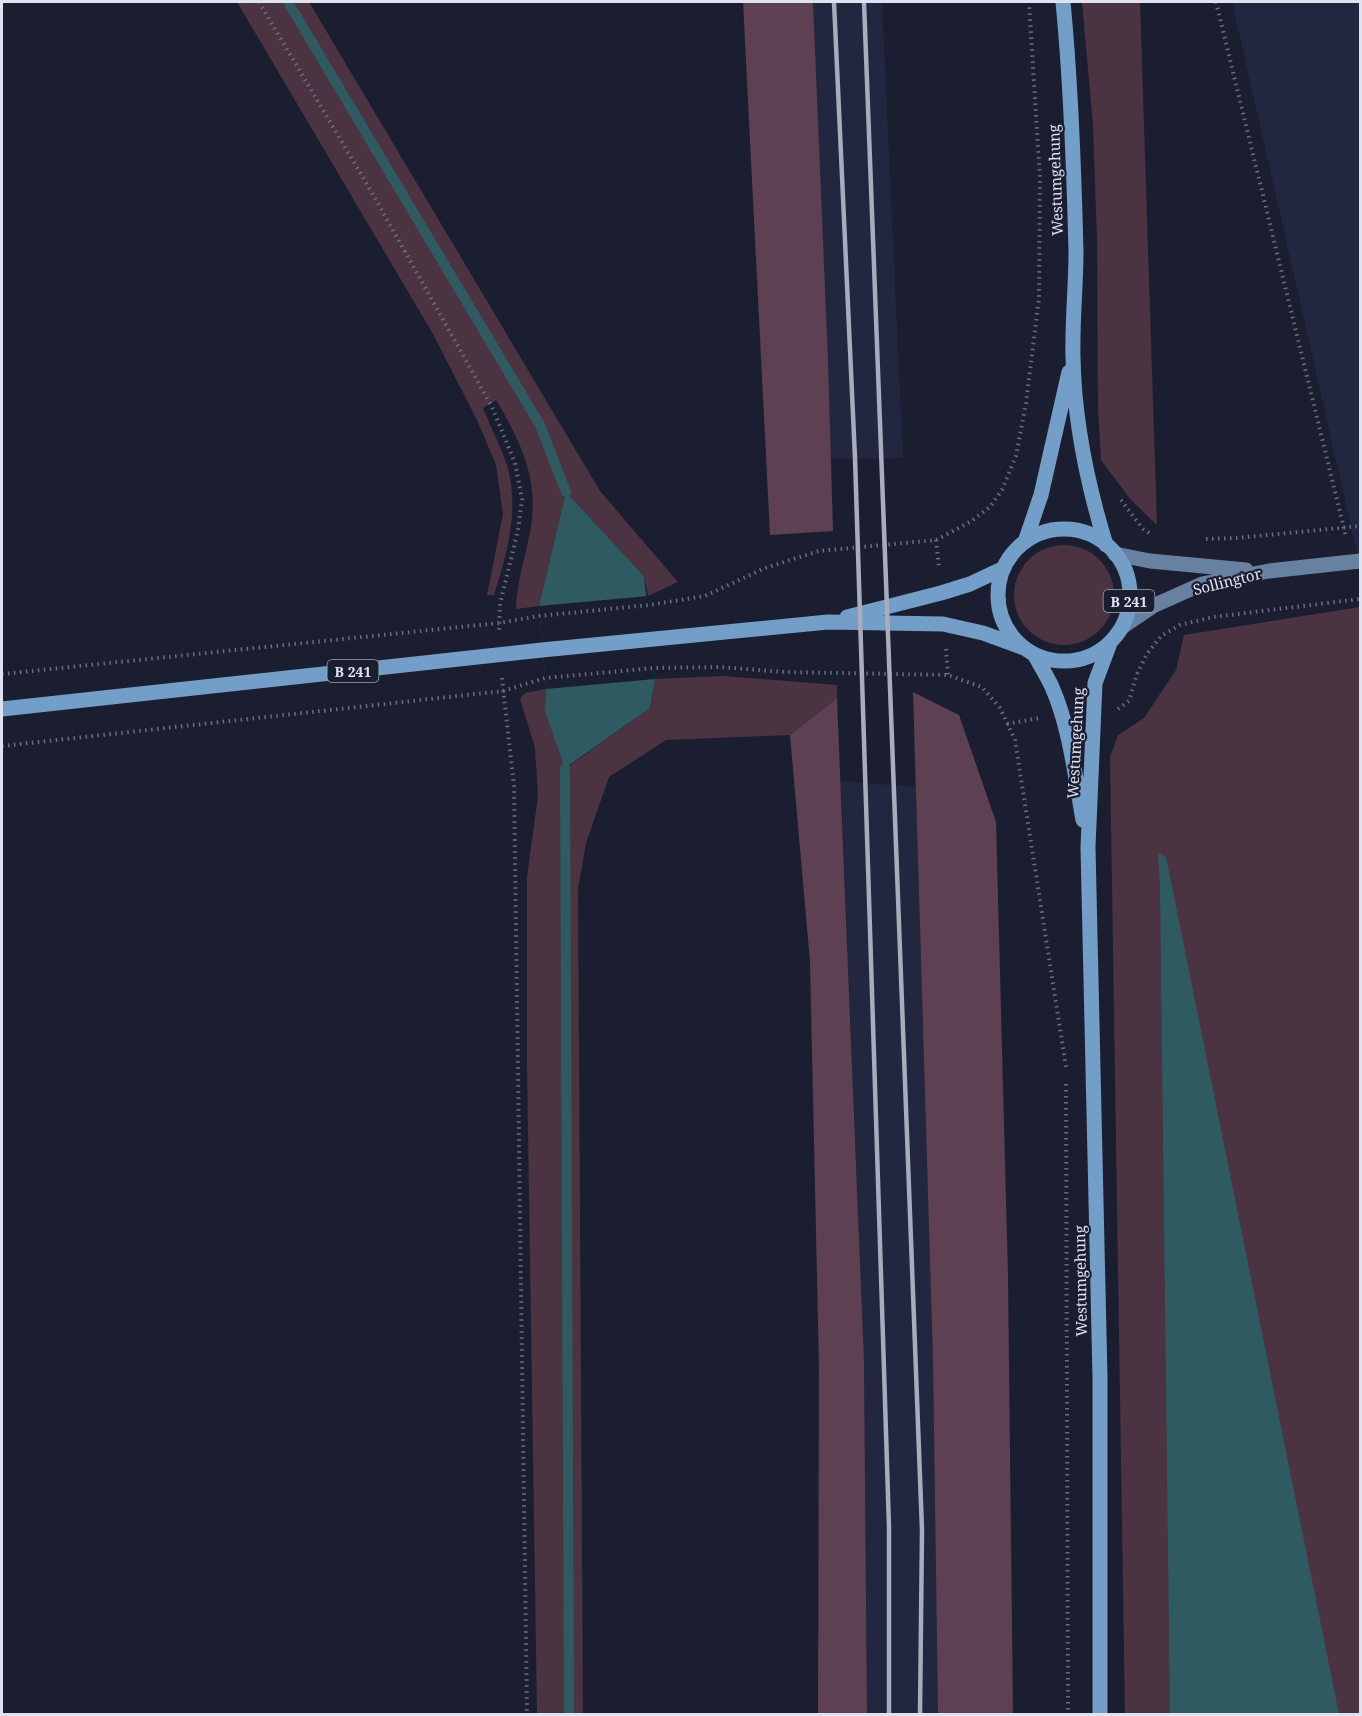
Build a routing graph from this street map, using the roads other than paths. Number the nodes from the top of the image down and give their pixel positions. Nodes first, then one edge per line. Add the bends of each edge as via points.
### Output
1 (1063, 2) edge
2 (1073, 358) junction
3 (1025, 542) junction
4 (1111, 549) junction
5 (1356, 562) edge
6 (1004, 568) junction
7 (1269, 571) junction
8 (828, 622) junction
9 (1122, 627) junction
10 (1110, 643) junction
11 (1029, 651) junction
12 (2, 709) edge
13 (1088, 847) junction
14 (1100, 1714) edge

1 - 2 main road, Westumgehung / B 241 via 1076,255
2 - 3 main road, Westumgehung / B 241 via 1041,495
2 - 4 main road, Westumgehung / B 241 via 1079,439
3 - 4 main road, B 241 via 1045,532 1066,530 1088,533
3 - 6 main road, B 241
4 - 7 main road, Sollingtor / B 241 via 1150,561
4 - 9 main road, B 241 via 1125,570 1130,589 1129,609
5 - 7 main road, Sollingtor / B 241
6 - 8 main road, B 241 via 941,593
6 - 11 main road, B 241 via 998,590 1000,612 1009,632
7 - 9 main road, Sollingtor / B 241 via 1202,584 1153,606
8 - 11 main road, B 241 via 944,624
8 - 12 main road, B 241
9 - 10 main road, B 241
10 - 11 main road, B 241 via 1094,654 1074,660 1054,660
10 - 13 main road, Westumgehung via 1095,683
11 - 13 main road, Westumgehung via 1053,688 1067,735
13 - 14 main road, Westumgehung via 1100,1378

